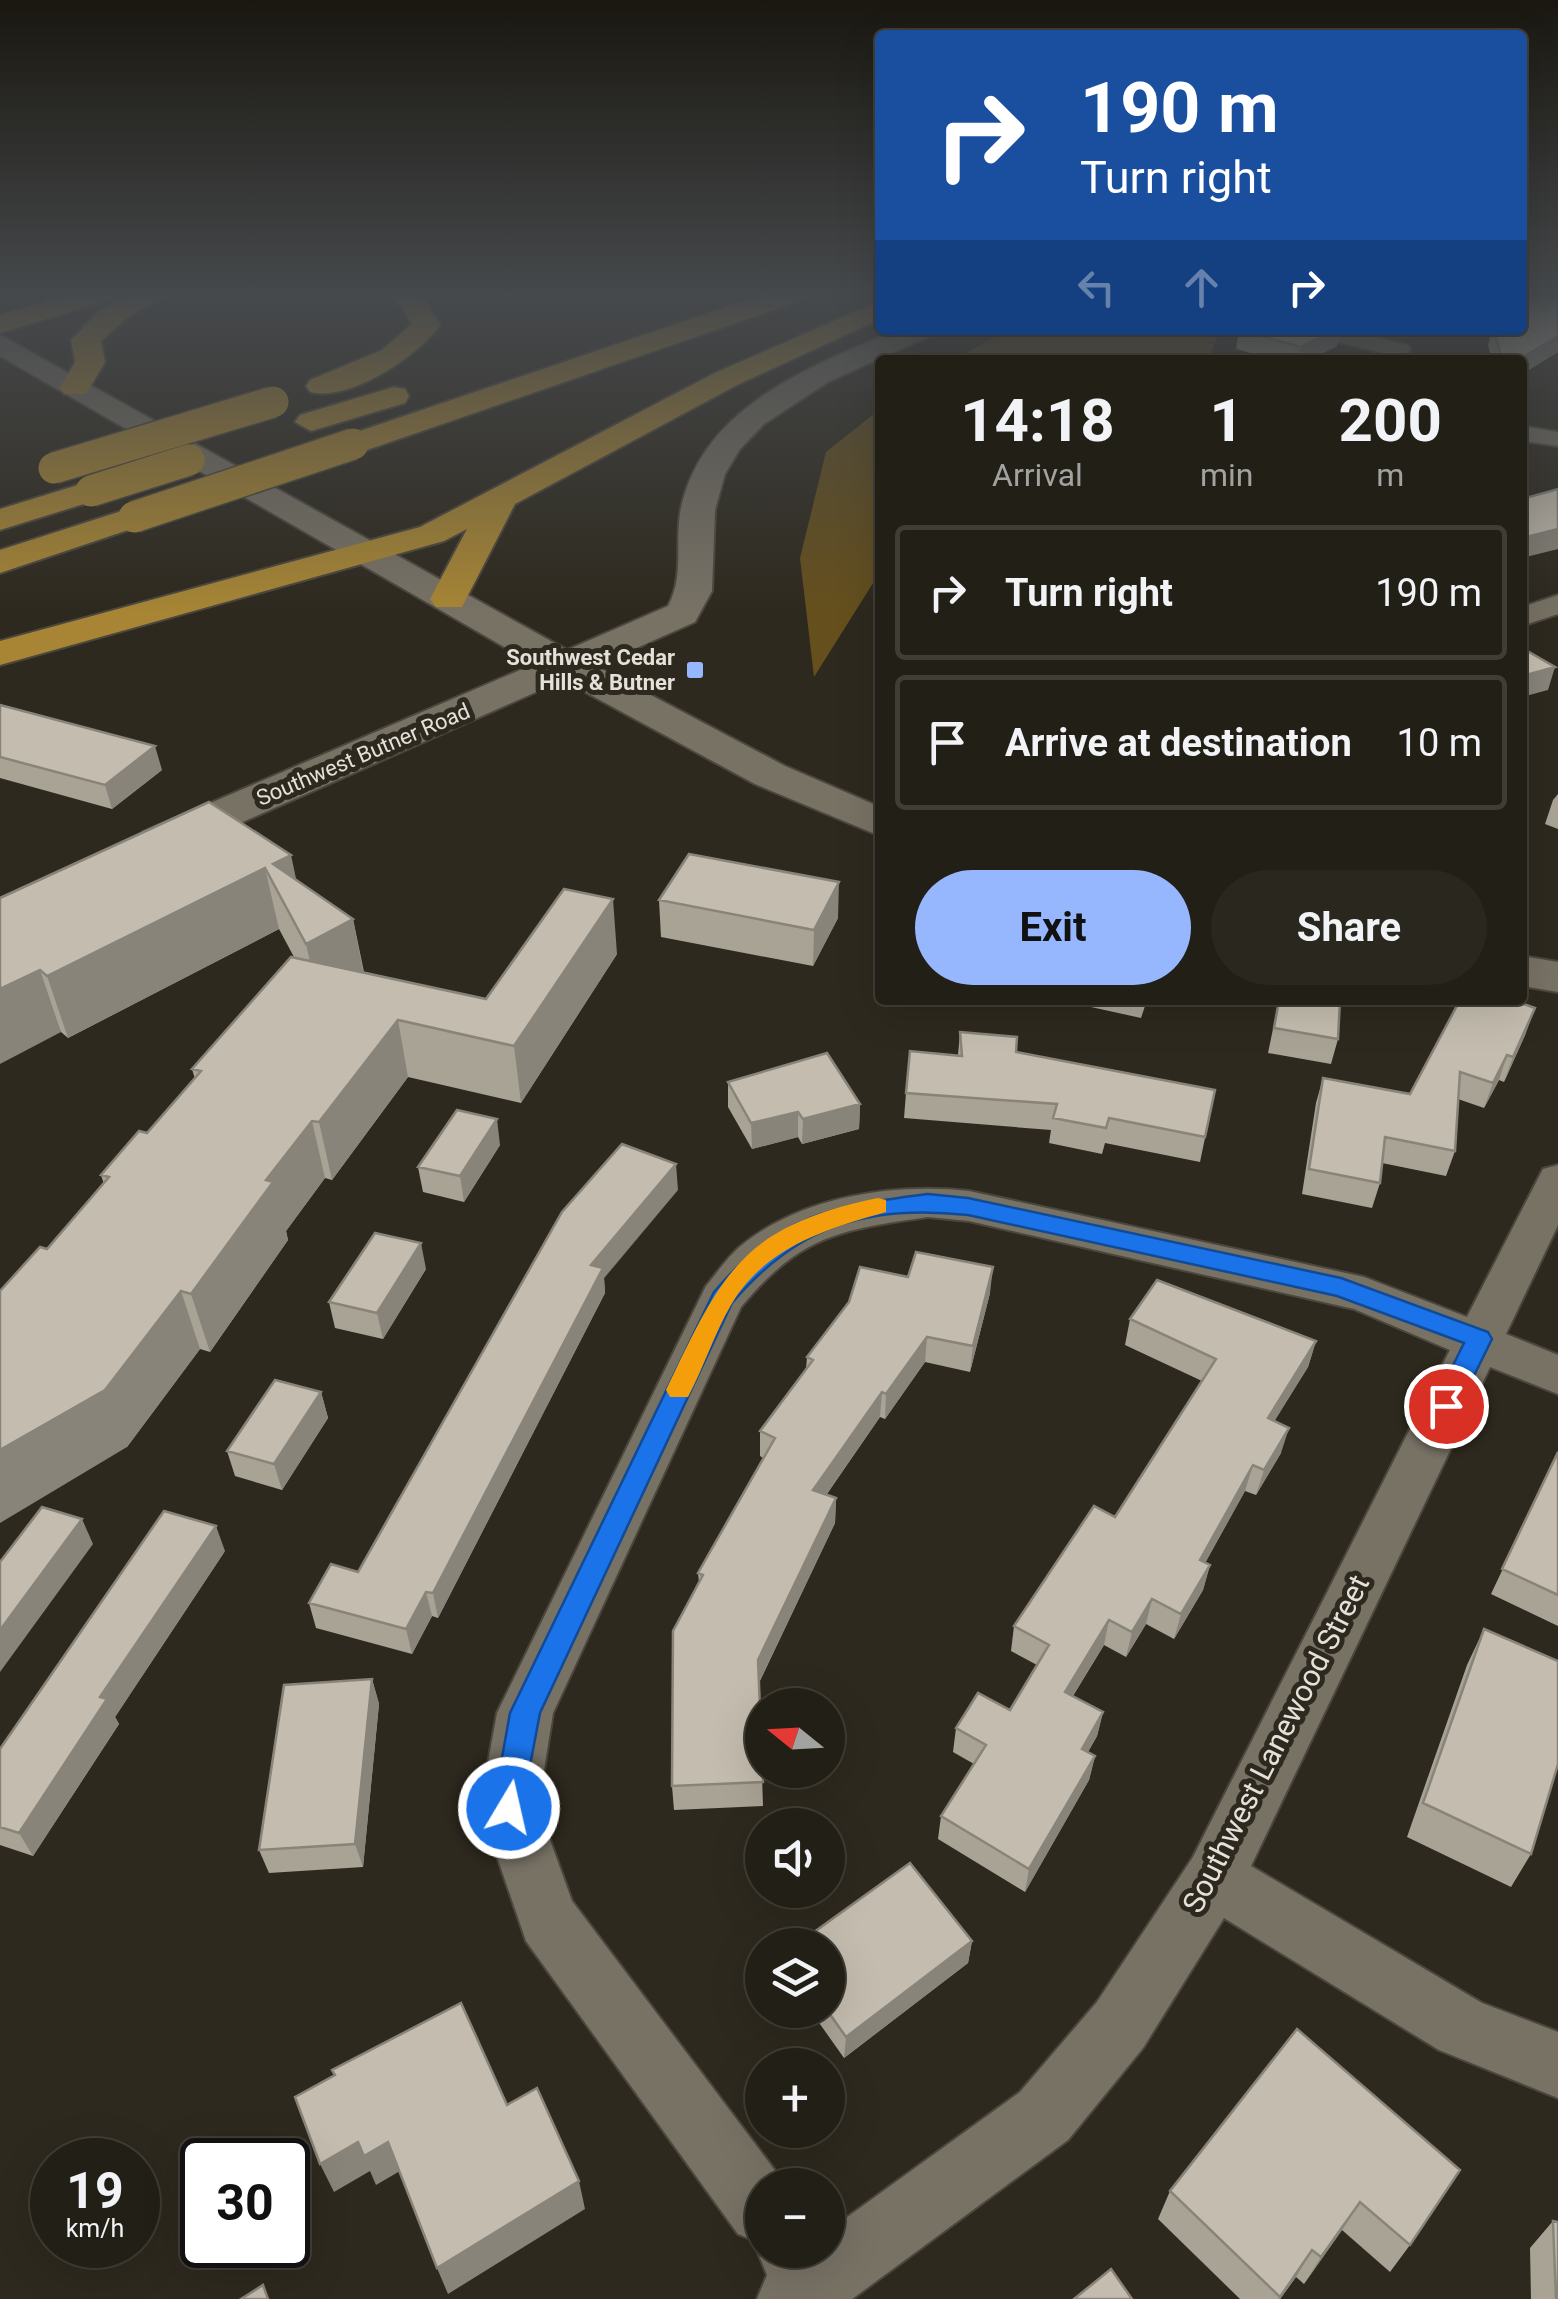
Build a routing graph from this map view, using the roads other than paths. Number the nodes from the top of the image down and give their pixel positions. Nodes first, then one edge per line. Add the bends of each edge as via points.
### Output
1 (95, 399) edge
2 (280, 399) edge
3 (382, 399) edge
4 (484, 399) edge
5 (689, 399) edge
6 (785, 399) edge
7 (1527, 434) edge
8 (1558, 439) edge
9 (0, 486) edge
10 (501, 498) junction
11 (0, 520) edge
12 (372, 552) junction
13 (0, 562) edge
14 (450, 599) junction
15 (1558, 604) edge
16 (1527, 615) edge
17 (0, 653) edge
18 (568, 667) junction
19 (875, 821) edge
20 (129, 855) edge
21 (1527, 972) edge
22 (1558, 976) edge
23 (1558, 1180) edge
24 (1479, 1339) junction
25 (1558, 1375) edge
26 (1214, 1878) junction
27 (1558, 2066) edge
28 (745, 2187) edge
29 (800, 2277) edge

1 - 12 main road
2 - 9 highway, bridge
3 - 11 highway, bridge
4 - 13 highway, bridge
5 - 10 highway
6 - 18 main road, Southwest Butner Road via 740,429 716,457 704,485 694,596 687,608
7 - 8 street
10 - 12 highway via 432,534
10 - 14 highway
12 - 14 main road
12 - 17 highway
14 - 18 main road
15 - 16 street
18 - 19 main road via 770,775
18 - 20 main road, Southwest Butner Road
21 - 22 main road
23 - 24 street, Southwest Lanewood Street
24 - 25 street
24 - 26 street, Southwest Lanewood Street
24 - 28 street via 1318,1282 968,1206 928,1202 841,1214 756,1258 722,1298 525,1713 509,1808 548,1919
26 - 27 street via 1462,2027
26 - 29 street, Southwest Lanewood Street via 1120,2025 1044,2116

